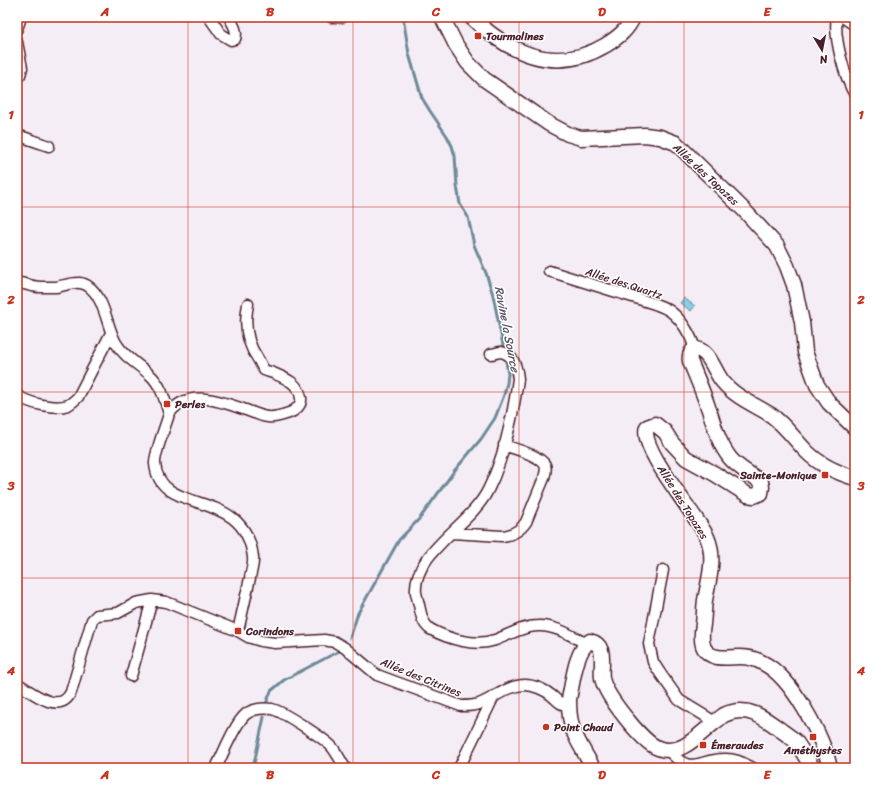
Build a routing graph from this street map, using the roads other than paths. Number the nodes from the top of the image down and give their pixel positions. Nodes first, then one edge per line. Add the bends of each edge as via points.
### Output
1 (21, 17) edge
2 (209, 17) edge
3 (229, 17) edge
4 (331, 17) edge
5 (343, 17) edge
6 (442, 17) edge
7 (471, 17) edge
8 (633, 17) edge
9 (838, 17) edge
10 (846, 17) edge
11 (855, 23) edge
12 (17, 29) edge
13 (17, 42) edge
14 (17, 77) edge
15 (855, 95) edge
16 (17, 135) edge
17 (48, 146) dead end
18 (549, 271) dead end
19 (17, 282) edge
20 (248, 304) dead end
21 (111, 333) junction
22 (695, 349) junction
23 (491, 354) dead end
24 (17, 395) edge
25 (169, 414) junction
26 (855, 428) edge
27 (504, 445) junction
28 (855, 478) edge
29 (452, 533) junction
30 (663, 570) dead end
31 (152, 600) junction
32 (238, 631) junction
33 (587, 644) junction
34 (131, 676) dead end
35 (17, 683) edge
36 (494, 695) junction
37 (569, 706) junction
38 (715, 722) junction
39 (669, 751) junction
40 (216, 768) edge
41 (345, 768) edge
42 (459, 768) edge
43 (593, 768) edge
44 (753, 768) edge
45 (813, 768) edge
46 (830, 768) edge

1 - 12 street
2 - 3 street via 221,34 231,40 235,39 236,33
4 - 5 street
6 - 26 main road, Allée des Topazes via 456,46 484,79 549,124 581,138 645,135 676,143 744,210 777,246 787,266 802,322 805,352 817,385 829,403
7 - 8 main road via 487,32 518,50 543,59 562,59 595,51 624,31
9 - 15 street via 838,45 847,79
10 - 11 main road
13 - 14 street via 22,68
16 - 17 street
18 - 22 street, Allée des Quartz via 670,311 688,333
19 - 21 street via 40,287 80,283 88,286 98,296 104,308
20 - 25 street via 246,331 253,353 265,370 289,380 298,388 301,395 298,408 290,413 268,417 215,400 197,398 179,404
21 - 24 street via 78,397 67,405 54,407 27,401
21 - 25 street via 117,345 131,361 150,374 157,383 164,395
22 - 28 main road via 701,349 706,354 720,379 732,391 772,416 807,452 829,468
22 - 46 main road, Allée des Topazes via 690,352 690,361 723,447 730,458 761,482 762,487 761,493 748,496 686,458 661,428 655,424 647,427 646,437 659,465 708,538 711,571 702,632 704,647 717,657 753,659 772,667 809,716 826,752
23 - 27 street via 501,352 511,357 516,366 518,379
25 - 32 street via 155,462 161,482 177,495 220,510 232,517 243,527 250,542 254,558
27 - 29 street via 487,492 472,514
27 - 29 street via 537,457 545,465 544,478 526,522 522,528 509,535
29 - 33 street via 425,561 417,582 416,592 426,626 435,632 479,643 495,640 530,626 545,626
30 - 38 street via 649,644 653,662 679,700
31 - 32 street, Allée des Citrines via 180,606
31 - 34 street
31 - 35 street, Allée des Citrines via 136,603 118,613 94,617 69,698 63,702 49,702
32 - 36 street, Allée des Citrines via 248,637 275,643 324,640 335,642 377,675 461,706 473,706
33 - 37 main road via 580,654
33 - 39 main road via 590,641 594,642 602,651 602,677 616,704 645,740 657,748
36 - 37 street, Allée des Citrines via 526,685 544,690 558,702
36 - 42 street
37 - 43 main road via 571,723
38 - 39 main road via 691,742
38 - 45 main road via 724,715 734,712 756,713 795,741
39 - 44 street via 686,765 699,765 724,758 736,760
40 - 41 street via 238,723 245,715 263,708 274,710 312,731 332,747

